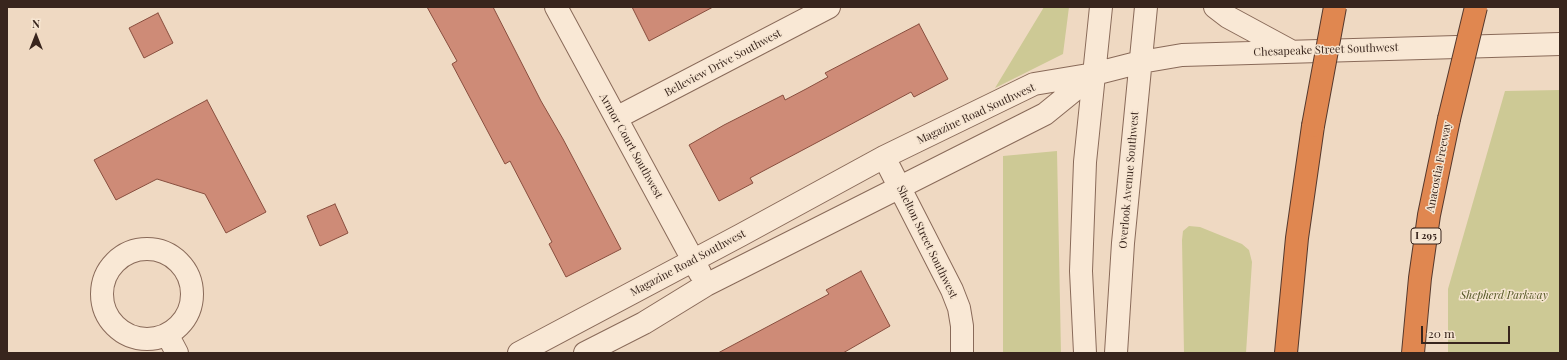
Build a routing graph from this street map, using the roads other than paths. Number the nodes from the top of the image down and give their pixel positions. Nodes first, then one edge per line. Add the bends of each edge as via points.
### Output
1 (556, 7) edge
2 (829, 7) edge
3 (1101, 7) edge
4 (1146, 7) edge
5 (1216, 7) edge
6 (1335, 7) edge
7 (1476, 7) edge
8 (1560, 44) edge
9 (1290, 51) junction
10 (1141, 62) junction
11 (1094, 74) junction
12 (616, 118) junction
13 (884, 157) junction
14 (900, 186) junction
15 (694, 260) junction
16 (706, 285) junction
17 (172, 345) edge
18 (519, 353) edge
19 (585, 353) edge
20 (962, 353) edge
21 (1085, 353) edge
22 (1116, 353) edge
23 (1286, 353) edge
24 (1413, 353) edge

1 - 12 street, Armor Court Southwest
2 - 12 street, Belleview Drive Southwest
3 - 11 street
4 - 10 street, Overlook Avenue Southwest
5 - 9 street via 1228,17
6 - 23 highway, bridge via 1313,126 1297,238
7 - 24 highway, Anacostia Freeway / I 295, bridge via 1429,215
8 - 9 street, Chesapeake Street Southwest
9 - 10 street, Chesapeake Street Southwest via 1182,55
10 - 11 street, Chesapeake Street Southwest
10 - 22 street, Overlook Avenue Southwest via 1123,243
11 - 13 street, Magazine Road Southwest via 1034,84
11 - 14 street via 1045,114
11 - 21 street via 1083,197
12 - 15 street, Armor Court Southwest
13 - 14 street, Shelton Street Southwest
13 - 15 street, Magazine Road Southwest
14 - 16 street
14 - 20 street, Shelton Street Southwest via 959,308
15 - 16 street, Armor Court Southwest
15 - 18 street, Magazine Road Southwest
16 - 19 street
17 - 17 street via 189,312 193,294 189,277 180,262 164,252 147,248 130,252 115,262 105,277 101,294 105,312 115,326 130,336

